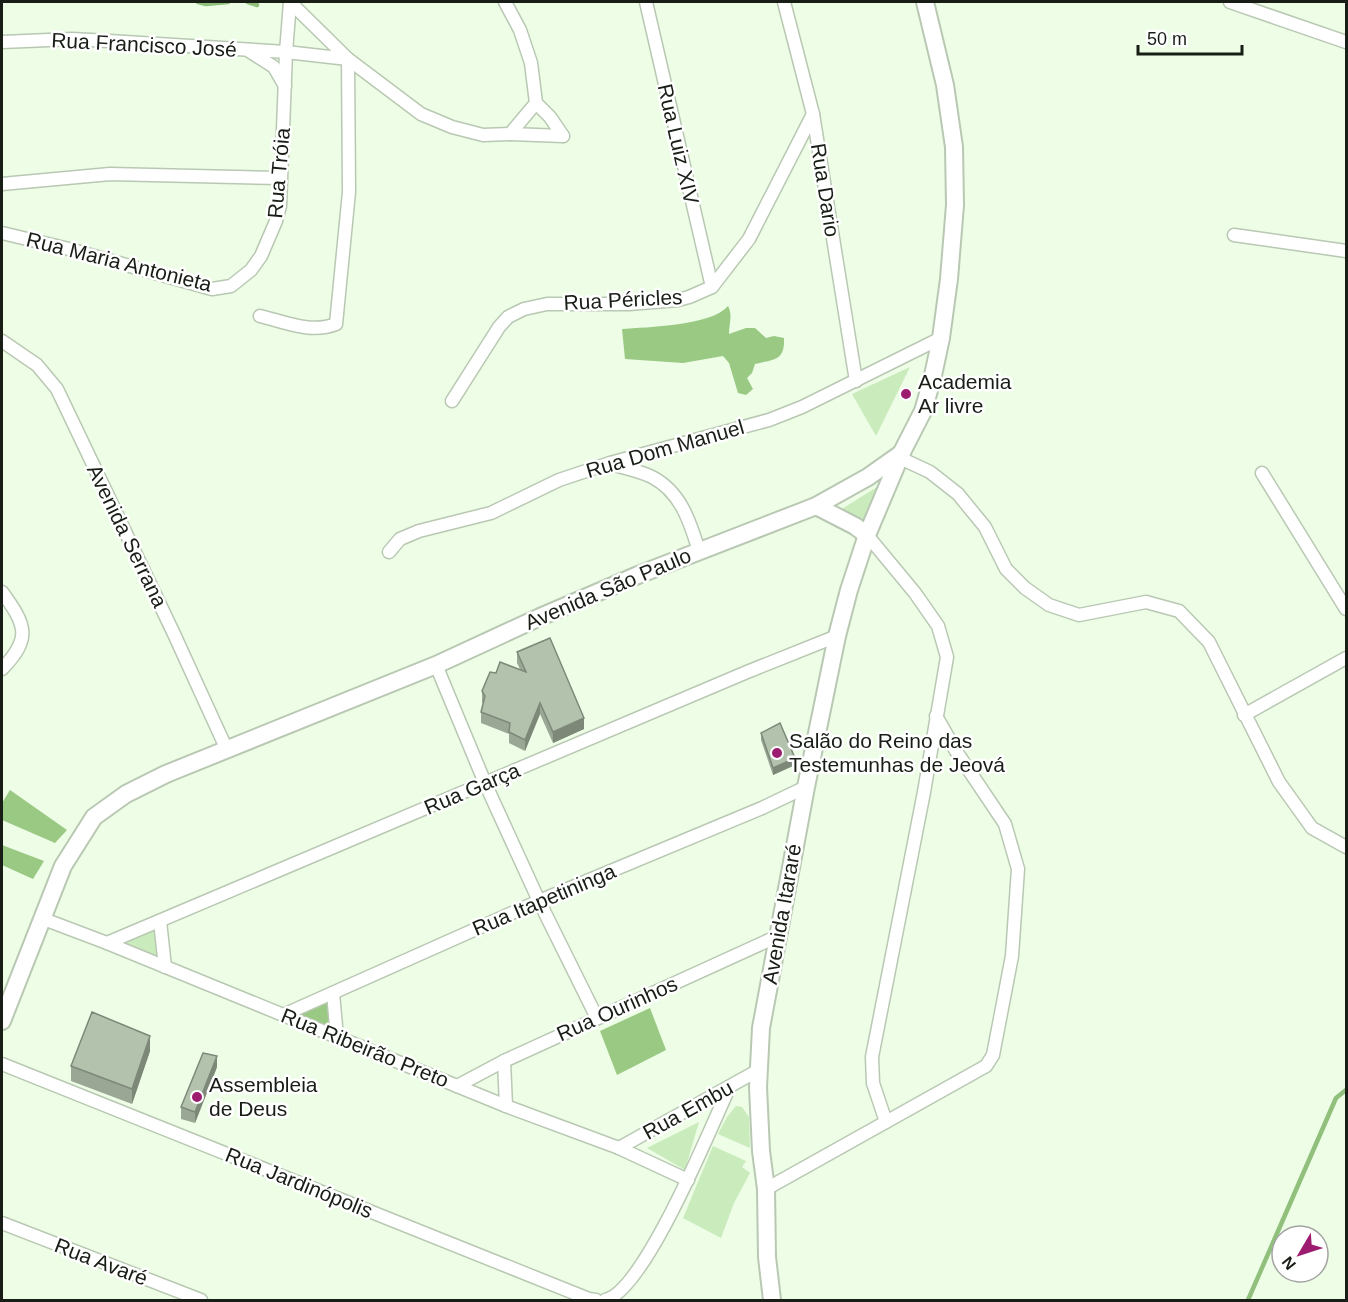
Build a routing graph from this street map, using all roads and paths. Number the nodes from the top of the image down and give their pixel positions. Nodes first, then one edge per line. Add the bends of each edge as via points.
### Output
1 (290, 2) edge
2 (505, 2) edge
3 (646, 2) edge
4 (784, 2) edge
5 (925, 2) edge
6 (1230, 2) edge
7 (2, 42) edge
8 (1347, 42) edge
9 (248, 50) junction
10 (286, 52) junction
11 (348, 59) junction
12 (286, 87) junction
13 (536, 103) junction
14 (813, 114) junction
15 (510, 134) junction
16 (280, 178) junction
17 (2, 184) edge
18 (2, 232) edge
19 (1234, 235) dead end
20 (1347, 251) edge
21 (261, 256) joint
22 (712, 286) junction
23 (260, 316) dead end
24 (941, 338) junction
25 (2, 341) edge
26 (856, 381) junction
27 (452, 401) dead end
28 (901, 455) junction
29 (610, 463) junction
30 (1262, 473) dead end
31 (816, 506) junction
32 (867, 535) junction
33 (699, 551) junction
34 (389, 552) dead end
35 (2, 592) edge
36 (1347, 609) edge
37 (837, 636) junction
38 (1347, 658) edge
39 (436, 665) junction
40 (2, 669) edge
41 (1244, 715) junction
42 (936, 716) junction
43 (227, 750) junction
44 (485, 783) junction
45 (806, 787) junction
46 (1347, 847) edge
47 (539, 901) junction
48 (41, 918) junction
49 (160, 921) junction
50 (778, 936) junction
51 (107, 943) junction
52 (165, 967) junction
53 (333, 993) junction
54 (283, 1015) junction
55 (597, 1018) junction
56 (2, 1022) edge
57 (337, 1037) junction
58 (504, 1061) junction
59 (2, 1064) edge
60 (758, 1071) junction
61 (457, 1086) junction
62 (729, 1088) junction
63 (506, 1106) junction
64 (886, 1122) junction
65 (619, 1148) junction
66 (688, 1180) junction
67 (766, 1189) junction
68 (2, 1223) edge
69 (201, 1300) edge
70 (596, 1300) edge
71 (605, 1300) edge
72 (772, 1300) edge

1 - 10 street, Rua Tróia
1 - 11 street, Rua Tróia
2 - 13 street via 531,63
3 - 22 street, Rua Luiz XIV
4 - 14 street, Rua Dario
5 - 24 main road, Avenida São Paulo via 945,85 954,147 955,205
6 - 8 street
7 - 9 street, Rua Francisco José via 72,39
9 - 10 street, Rua Francisco José
9 - 12 street via 274,67
10 - 11 street
10 - 12 street, Rua Tróia
11 - 15 street, Rua Tróia via 421,114 483,135
11 - 23 street via 349,192 336,324 312,329
12 - 16 street, Rua Tróia
13 - 15 street
13 - 15 street, Rua Tróia via 563,136
14 - 22 street, Rua Péricles via 749,239
14 - 26 street, Rua Dario
16 - 17 street via 110,174
16 - 21 street, Rua Tróia via 280,206
18 - 21 street, Rua Maria Antonieta via 212,289 231,286
19 - 20 street
22 - 27 street, Rua Péricles via 678,300 547,304 524,309 498,327
24 - 26 street, Rua Dom Manuel
24 - 28 main road, Avenida São Paulo via 923,411
25 - 43 street, Avenida Serrana via 37,365 62,399
26 - 29 street, Rua Dom Manuel via 770,420
28 - 31 main road, Avenida São Paulo
28 - 32 main road, Avenida Itararé
28 - 41 street via 958,494 985,527 1006,569 1024,588 1049,605 1079,615 1146,603 1179,611 1209,642
29 - 33 street via 652,477 671,492 682,505
29 - 34 street, Rua Dom Manuel via 559,480 491,513 419,531 400,539
30 - 36 street
31 - 32 main road
31 - 33 main road, Avenida São Paulo
32 - 37 main road, Avenida Itararé
32 - 42 street via 938,626 947,657
33 - 39 main road, Avenida São Paulo
35 - 40 street via 22,632 22,643
37 - 44 street, Rua Garça
37 - 45 main road, Avenida Itararé
38 - 41 street
39 - 43 main road, Avenida São Paulo
39 - 44 street
41 - 46 street via 1278,782 1312,828
42 - 64 street via 872,1057 873,1083
42 - 64 street via 1005,824 1018,869 1012,956 993,1054 986,1066
43 - 48 main road, Avenida São Paulo via 126,794 94,817 63,866
44 - 47 street
44 - 49 street, Rua Garça
45 - 47 street, Rua Itapetininga
45 - 50 main road, Avenida Itararé
47 - 53 street, Rua Itapetininga
47 - 55 street
48 - 51 street, Rua Ribeirão Preto
48 - 56 main road, Avenida São Paulo
49 - 51 street, Rua Garça
49 - 52 street
50 - 55 street, Rua Ourinhos
50 - 60 main road, Avenida Itararé via 761,1028
51 - 52 street, Rua Ribeirão Preto
52 - 54 street, Rua Ribeirão Preto
53 - 54 street, Rua Itapetininga
53 - 57 street
54 - 57 street, Rua Ribeirão Preto
55 - 58 street, Rua Ourinhos
57 - 61 street, Rua Ribeirão Preto
58 - 61 street, Rua Ourinhos
58 - 63 street
59 - 70 street, Rua Jardinópolis
60 - 62 street, Rua Embu
60 - 67 main road, Avenida Itararé
61 - 63 street, Rua Ribeirão Preto
62 - 65 street, Rua Embu
62 - 66 street
63 - 65 street, Rua Ribeirão Preto
64 - 67 street
65 - 66 street, Rua Ribeirão Preto
66 - 71 street via 634,1278 618,1294
67 - 72 main road, Avenida Itararé
68 - 69 street, Rua Avaré

